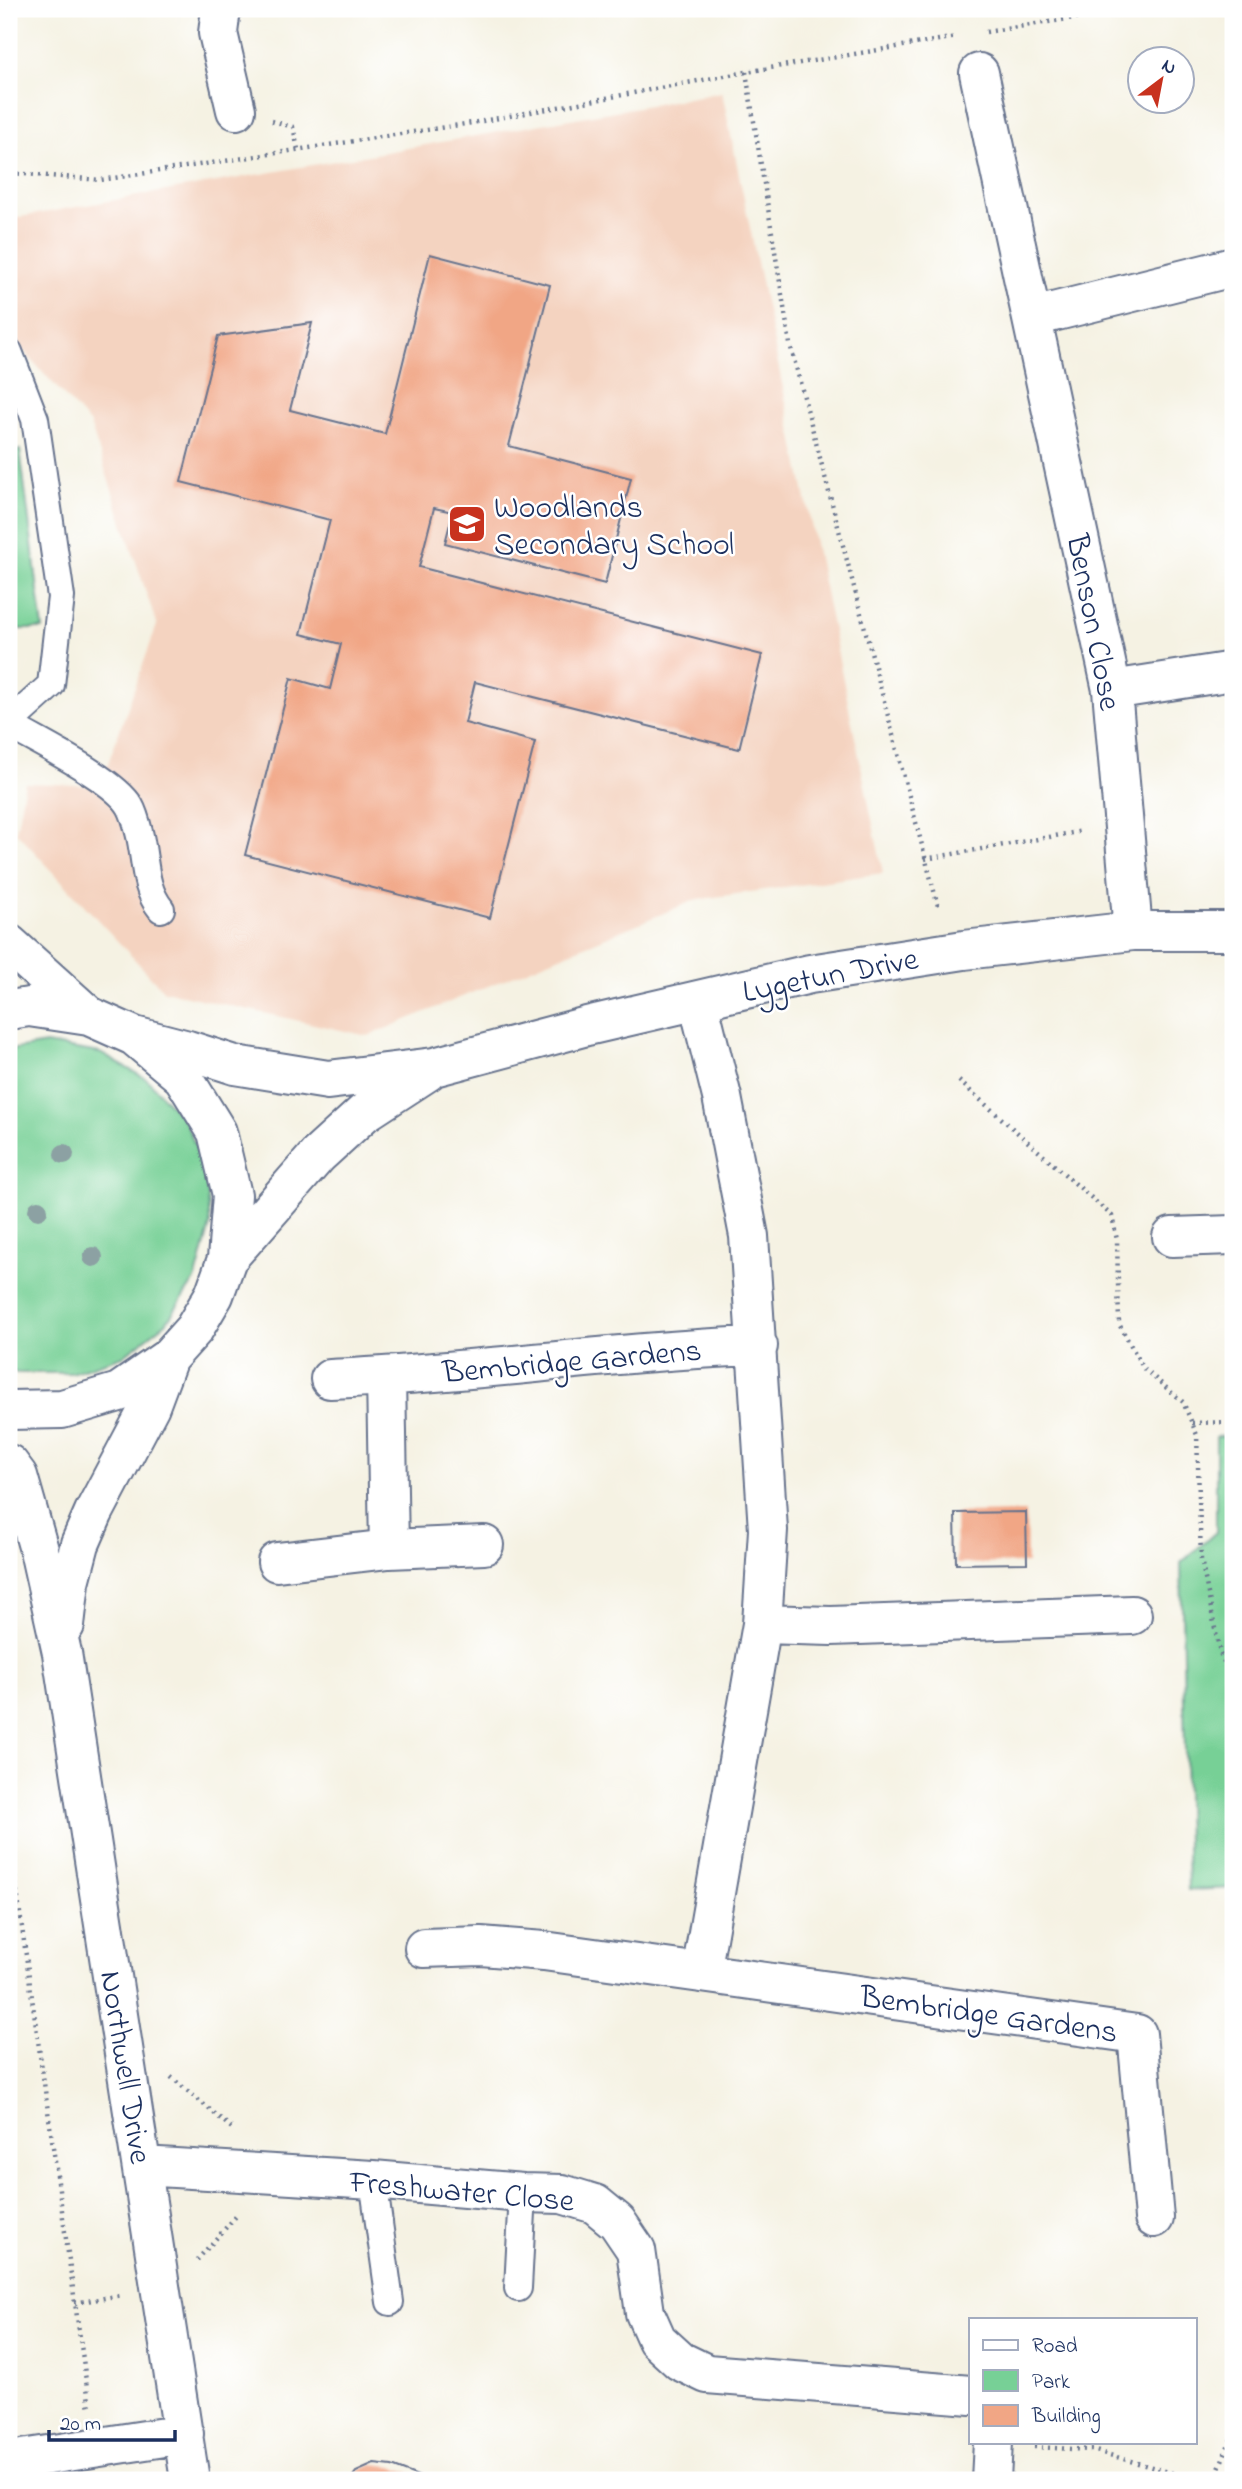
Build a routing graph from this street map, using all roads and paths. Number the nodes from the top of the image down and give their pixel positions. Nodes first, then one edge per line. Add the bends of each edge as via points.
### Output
1 (221, 9) edge
2 (1131, 9) edge
3 (979, 33) dead end
4 (966, 35) dead end
5 (746, 72) junction
6 (979, 73) dead end
7 (236, 110) dead end
8 (11, 173) dead end
9 (1233, 267) edge
10 (1033, 317) junction
11 (9, 352) edge
12 (1233, 671) edge
13 (1112, 690) junction
14 (9, 724) edge
15 (1122, 825) junction
16 (925, 859) junction
17 (938, 906) dead end
18 (161, 909) dead end
19 (1133, 931) junction
20 (1233, 931) edge
21 (9, 944) edge
22 (698, 1001) junction
23 (9, 1010) edge
24 (89, 1016) junction
25 (134, 1036) junction
26 (435, 1067) junction
27 (959, 1081) dead end
28 (1233, 1235) edge
29 (1172, 1237) dead end
30 (227, 1259) junction
31 (758, 1346) junction
32 (168, 1358) junction
33 (386, 1376) junction
34 (330, 1379) dead end
35 (9, 1410) edge
36 (1233, 1422) edge
37 (1192, 1423) junction
38 (9, 1464) edge
39 (484, 1545) dead end
40 (389, 1549) junction
41 (277, 1562) dead end
42 (1132, 1615) dead end
43 (762, 1624) junction
44 (62, 1653) junction
45 (1233, 1682) edge
46 (9, 1835) edge
47 (425, 1948) dead end
48 (701, 1973) junction
49 (122, 2037) junction
50 (240, 2135) dead end
51 (142, 2166) junction
52 (373, 2180) junction
53 (523, 2193) junction
54 (241, 2211) dead end
55 (1154, 2218) dead end
56 (192, 2266) dead end
57 (518, 2288) dead end
58 (127, 2294) dead end
59 (390, 2302) dead end
60 (75, 2303) junction
61 (969, 2395) edge
62 (90, 2410) dead end
63 (184, 2434) junction
64 (1233, 2434) edge
65 (993, 2456) edge
66 (9, 2461) edge
67 (190, 2480) edge
68 (1197, 2480) edge
69 (1214, 2480) edge

1 - 7 street via 218,33
2 - 3 path
4 - 5 path
5 - 8 path via 472,123 101,180
5 - 16 path via 790,344
6 - 10 street, Benson Close
9 - 10 street
10 - 13 street, Benson Close
11 - 14 lane via 35,419 61,597 51,685
12 - 13 street
13 - 15 street, Benson Close
14 - 18 lane via 111,785 130,806 148,886
15 - 16 path
15 - 19 street, Benson Close
16 - 17 path
19 - 20 street, Lygetun Drive
19 - 22 street, Lygetun Drive via 835,970
21 - 24 street
22 - 26 street, Lygetun Drive
22 - 31 street via 749,1236
23 - 24 street via 29,1007
24 - 25 street
25 - 26 street via 235,1065 328,1080
25 - 30 street via 183,1077 218,1132 232,1195
26 - 30 street via 364,1113 318,1155
27 - 37 path via 1112,1216 1119,1324 1144,1369 1183,1402
28 - 29 street
30 - 32 street via 214,1295 194,1329
31 - 33 street, Bembridge Gardens via 688,1348
31 - 43 street via 768,1530
32 - 35 street via 119,1392 62,1409
32 - 44 street via 150,1406 80,1544 70,1582
33 - 34 street, Bembridge Gardens
33 - 40 street
36 - 37 path
37 - 45 path via 1197,1435 1201,1559 1220,1653
38 - 44 street via 18,1476 39,1550
39 - 40 street
40 - 41 street
42 - 43 street via 831,1626
43 - 48 street
44 - 49 street, Northwell Drive
46 - 60 path
47 - 48 street, Bembridge Gardens via 544,1951
48 - 55 street, Bembridge Gardens via 1137,2034
49 - 50 path
49 - 51 street, Northwell Drive
51 - 52 street, Freshwater Close
51 - 63 street, Northwell Drive
52 - 53 street, Freshwater Close
52 - 59 lane
53 - 57 lane
53 - 61 street, Freshwater Close via 562,2194 594,2204 617,2222 636,2250 645,2313 657,2340 680,2361 707,2374
54 - 56 path
58 - 60 path
60 - 62 path
63 - 66 street
63 - 67 street, Northwell Drive
64 - 69 path
65 - 68 path via 1092,2450

